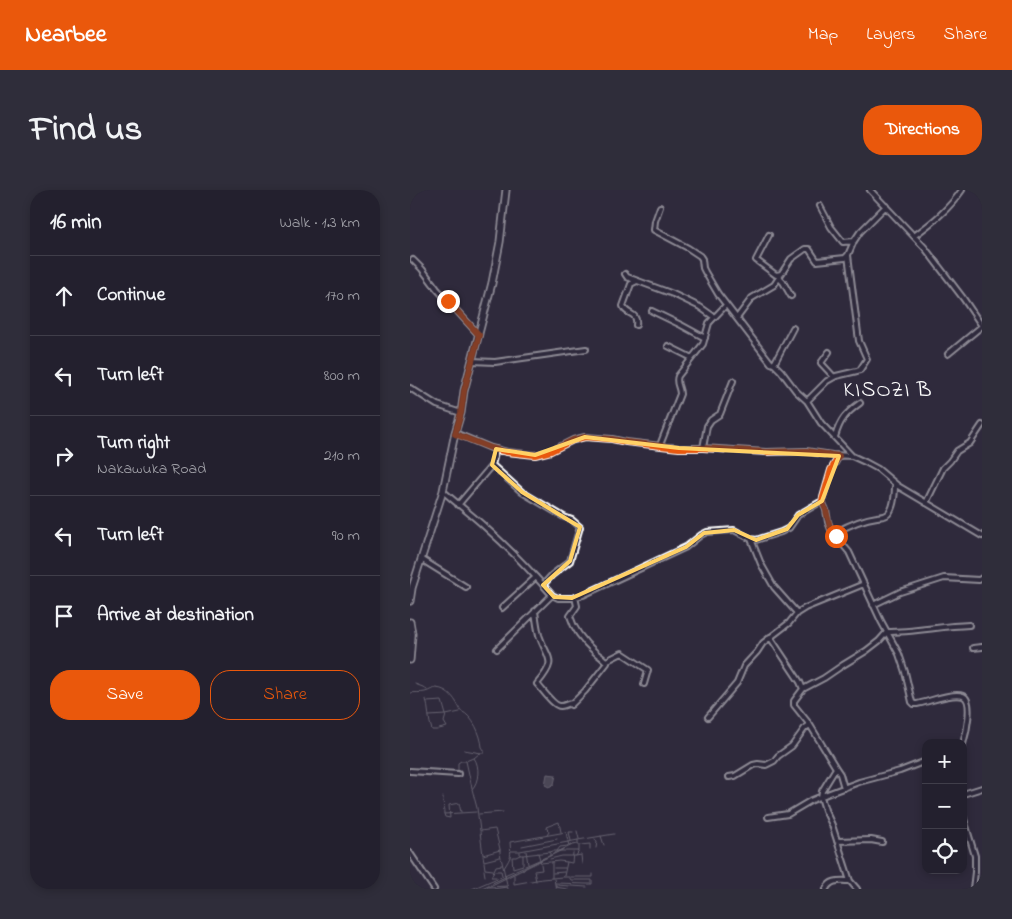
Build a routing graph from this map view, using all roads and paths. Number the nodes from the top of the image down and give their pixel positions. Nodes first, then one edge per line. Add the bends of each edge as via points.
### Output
1 (506, 190) edge
2 (870, 190) edge
3 (962, 190) edge
4 (820, 206) dead end
5 (886, 206) junction
6 (660, 207) dead end
7 (769, 235) dead end
8 (914, 236) junction
9 (854, 241) junction
10 (848, 255) junction
11 (413, 260) dead end
12 (625, 274) dead end
13 (780, 276) junction
14 (637, 281) junction
15 (790, 296) dead end
16 (726, 305) junction
17 (652, 312) dead end
18 (714, 317) junction
19 (737, 318) junction
20 (636, 325) dead end
21 (982, 326) edge
22 (793, 328) dead end
23 (479, 335) junction
24 (705, 338) junction
25 (668, 346) dead end
26 (586, 350) dead end
27 (829, 352) dead end
28 (948, 354) dead end
29 (692, 358) junction
30 (472, 361) junction
31 (774, 364) junction
32 (834, 377) junction
33 (732, 381) dead end
34 (410, 388) edge
35 (807, 401) junction
36 (860, 404) dead end
37 (461, 413) junction
38 (982, 425) edge
39 (455, 434) junction
40 (835, 437) junction
41 (660, 446) junction
42 (703, 448) junction
43 (496, 449) junction
44 (846, 449) junction
45 (839, 456) junction
46 (844, 456) junction
47 (852, 456) junction
48 (492, 465) junction
49 (895, 484) junction
50 (443, 491) junction
51 (822, 501) junction
52 (926, 503) junction
53 (458, 505) junction
54 (982, 536) edge
55 (837, 538) junction
56 (751, 539) junction
57 (421, 559) junction
58 (536, 577) junction
59 (982, 578) edge
60 (864, 584) junction
61 (543, 585) junction
62 (466, 587) dead end
63 (552, 595) junction
64 (575, 598) junction
65 (410, 601) edge
66 (873, 604) junction
67 (502, 608) dead end
68 (535, 611) junction
69 (798, 613) junction
70 (410, 622) edge
71 (969, 624) dead end
72 (887, 632) junction
73 (770, 637) junction
74 (982, 647) edge
75 (973, 648) dead end
76 (497, 649) dead end
77 (410, 660) edge
78 (606, 661) junction
79 (644, 684) dead end
80 (803, 689) junction
81 (708, 717) dead end
82 (810, 725) junction
83 (965, 739) edge
84 (922, 763) edge
85 (836, 768) junction
86 (410, 771) edge
87 (458, 774) dead end
88 (730, 777) dead end
89 (844, 788) junction
90 (982, 788) edge
91 (967, 793) edge
92 (821, 797) junction
93 (768, 817) dead end
94 (967, 828) edge
95 (969, 834) joint
96 (837, 841) junction
97 (882, 842) dead end
98 (410, 853) edge
99 (975, 862) junction
100 (982, 862) edge
101 (850, 881) junction
102 (434, 889) edge
103 (826, 889) edge
104 (856, 889) edge
105 (973, 889) edge

1 - 23 main road via 492,283
2 - 5 street
3 - 8 street via 951,206
4 - 9 street via 843,242
5 - 8 street
5 - 9 street
6 - 16 street via 654,230 700,256 705,272
7 - 13 street via 756,260
8 - 21 street via 954,284
9 - 10 street
10 - 13 street via 817,261 809,249 805,249 791,259
10 - 32 street via 859,341 867,359 860,370
11 - 23 street
12 - 14 street
13 - 15 street
13 - 19 street via 770,288 752,298
14 - 18 street via 673,294
14 - 20 street via 631,284 623,306 635,317
16 - 18 street
16 - 19 street
17 - 24 street
18 - 24 street
19 - 31 street
21 - 28 street
22 - 31 street
23 - 30 main road
24 - 29 street
25 - 29 street
26 - 30 street via 501,361
27 - 32 street via 822,363
29 - 41 street via 676,379 680,394
30 - 37 main road
31 - 35 street
32 - 35 street
33 - 42 street via 720,414 709,422
34 - 37 street via 437,405
35 - 40 street
36 - 40 street via 842,419
37 - 39 main road
38 - 52 street via 970,443 957,450 942,468
39 - 43 street
39 - 50 main road
40 - 44 street
41 - 42 street
41 - 43 street via 585,437 535,455
42 - 45 street via 806,451
43 - 48 street
44 - 46 street
44 - 47 street
45 - 46 street
45 - 51 street via 831,470
46 - 47 street
47 - 49 street via 878,469
48 - 53 street
48 - 61 street via 522,492 580,527 570,560
49 - 52 street
49 - 55 street via 890,513 855,522 836,532
50 - 53 street
50 - 57 main road
51 - 55 street
51 - 56 street via 798,515 787,529
52 - 54 street
53 - 58 street
55 - 60 street via 849,552
56 - 64 street via 734,530 704,533 686,547
56 - 69 street via 774,587
57 - 62 street
57 - 65 main road
58 - 61 street
58 - 67 street
59 - 66 street via 944,578
60 - 66 street
60 - 69 street
61 - 63 street
63 - 64 street
63 - 68 street
64 - 78 street via 576,606 570,616 573,625
66 - 72 street
68 - 76 street
68 - 78 street via 539,634 550,661 537,684 555,705 573,704
69 - 73 street
70 - 77 main road
71 - 72 street
72 - 80 street via 866,651
72 - 83 street via 899,654 914,704 956,695 967,699
73 - 80 street
73 - 81 street via 747,662 737,683
74 - 75 street
78 - 79 street via 622,653 648,670
80 - 82 street via 794,703
82 - 85 street
82 - 88 street via 774,761 766,765 752,765
84 - 89 street
85 - 89 street
85 - 92 street
86 - 87 street
89 - 92 street
90 - 91 street
92 - 93 street via 788,814
92 - 96 street
94 - 95 street
95 - 99 street
96 - 97 street
96 - 101 street
98 - 102 street
99 - 100 street
99 - 105 street
101 - 103 street via 833,882
101 - 104 street

